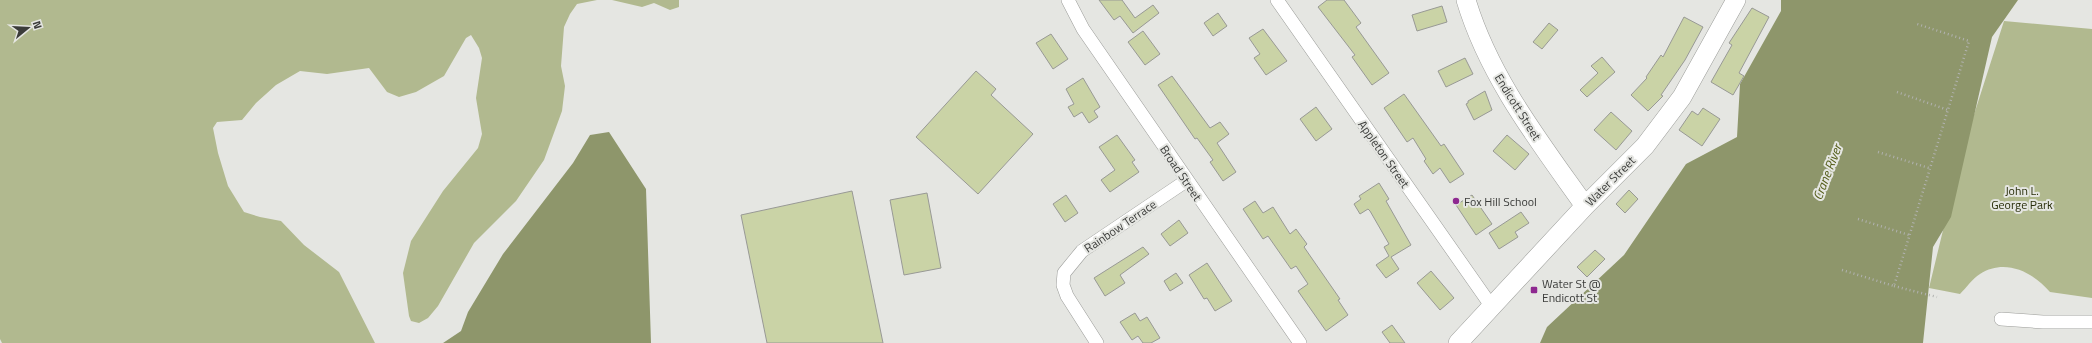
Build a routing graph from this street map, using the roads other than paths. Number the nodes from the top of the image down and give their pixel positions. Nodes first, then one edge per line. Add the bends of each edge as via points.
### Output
1 (1068, 0) edge
2 (1277, 0) edge
3 (1466, 0) edge
4 (1736, 0) edge
5 (1186, 181) junction
6 (1585, 206) junction
7 (1492, 307) junction
8 (2001, 319) dead end
9 (2092, 322) edge
10 (1097, 343) edge
11 (1300, 343) edge
12 (1458, 343) edge

1 - 5 street, Broad Street via 1083,29
2 - 7 street, Appleton Street
3 - 6 main road, Endicott Street via 1480,39 1508,94
4 - 6 main road, Water Street via 1690,84 1663,124
5 - 10 street, Rainbow Terrace via 1082,251 1064,274 1063,285 1067,296
5 - 11 street, Broad Street
6 - 7 main road, Water Street
7 - 12 main road, Water Street
8 - 9 street

